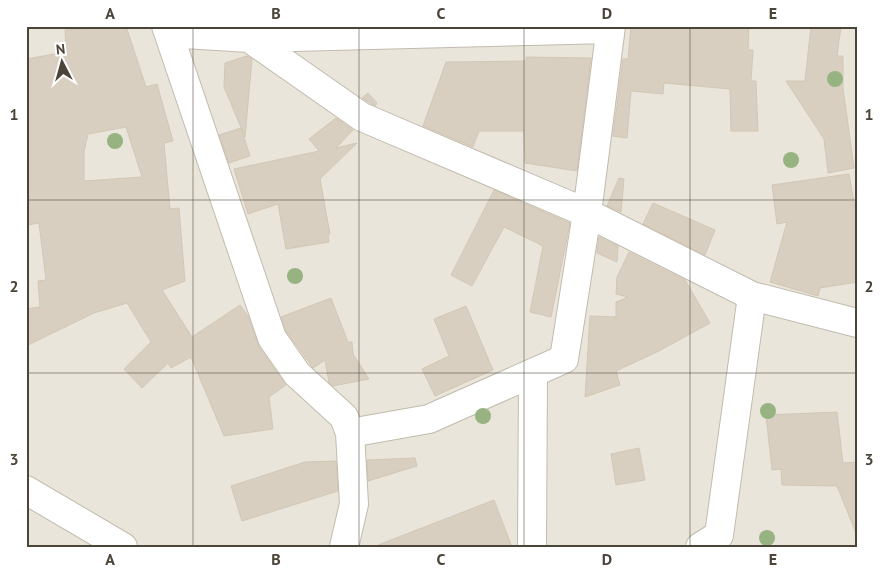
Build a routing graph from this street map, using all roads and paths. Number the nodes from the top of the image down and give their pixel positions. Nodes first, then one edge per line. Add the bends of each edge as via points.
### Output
1 (610, 28) edge
2 (167, 30) edge
3 (249, 38) junction
4 (587, 213) junction
5 (752, 296) junction
6 (857, 324) edge
7 (533, 373) junction
8 (350, 433) junction
9 (26, 490) edge
10 (123, 547) edge
11 (344, 547) edge
12 (532, 547) edge
13 (700, 547) edge

1 - 3 street
1 - 4 street
2 - 3 street
2 - 8 street via 272,338 297,374 344,417
3 - 4 street via 362,117
4 - 5 street
4 - 7 street via 564,359
5 - 6 street
5 - 13 street via 720,535
7 - 8 street via 429,419
7 - 12 street
8 - 11 street via 354,504
9 - 10 street

